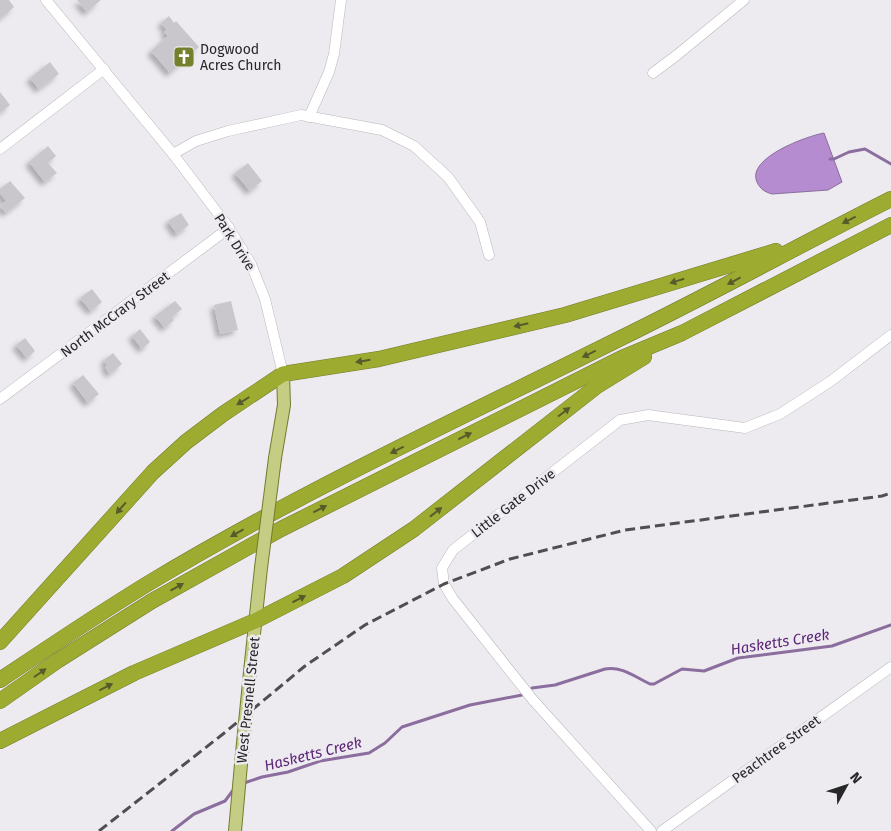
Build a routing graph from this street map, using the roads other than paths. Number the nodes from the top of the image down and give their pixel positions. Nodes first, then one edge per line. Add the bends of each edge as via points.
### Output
1 (46, 0) edge
2 (341, 0) edge
3 (744, 0) edge
4 (104, 70) junction
5 (653, 73) dead end
6 (309, 117) junction
7 (0, 149) edge
8 (173, 154) junction
9 (891, 199) edge
10 (891, 225) edge
11 (229, 228) junction
12 (808, 241) junction
13 (489, 255) dead end
14 (682, 333) junction
15 (891, 335) edge
16 (283, 374) junction
17 (0, 399) edge
18 (261, 568) joint
19 (256, 621) junction
20 (0, 642) edge
21 (891, 667) edge
22 (0, 680) edge
23 (0, 701) edge
24 (0, 741) edge
25 (234, 831) edge
26 (651, 831) edge
27 (662, 831) edge

1 - 4 street, Park Drive
2 - 6 street via 334,54
3 - 5 street
4 - 7 street
4 - 8 street, Park Drive
6 - 8 street via 292,116 228,130 196,141
6 - 13 street via 382,130 414,146 448,177 470,206 480,222
8 - 11 street, Park Drive
9 -> 12 highway
10 - 14 highway
11 - 16 street, Park Drive via 251,264 265,299
11 - 17 street, North McCrary Street
12 -> 16 highway via 565,315 379,359
12 -> 22 highway via 232,536 80,626
19 -> 14 highway via 343,576 414,529 597,386
23 -> 14 highway via 152,601 282,529 613,362
15 - 26 street, Little Gate Drive via 780,414 746,428 648,415 620,420 453,550 442,568 444,584 453,600 533,700
16 - 18 main road, Park Drive, bridge via 284,404
16 -> 20 highway via 223,414 152,472
18 - 19 main road, West Presnell Street
24 -> 19 highway via 134,673
19 - 25 main road, West Presnell Street, bridge
21 - 27 street, Peachtree Street

